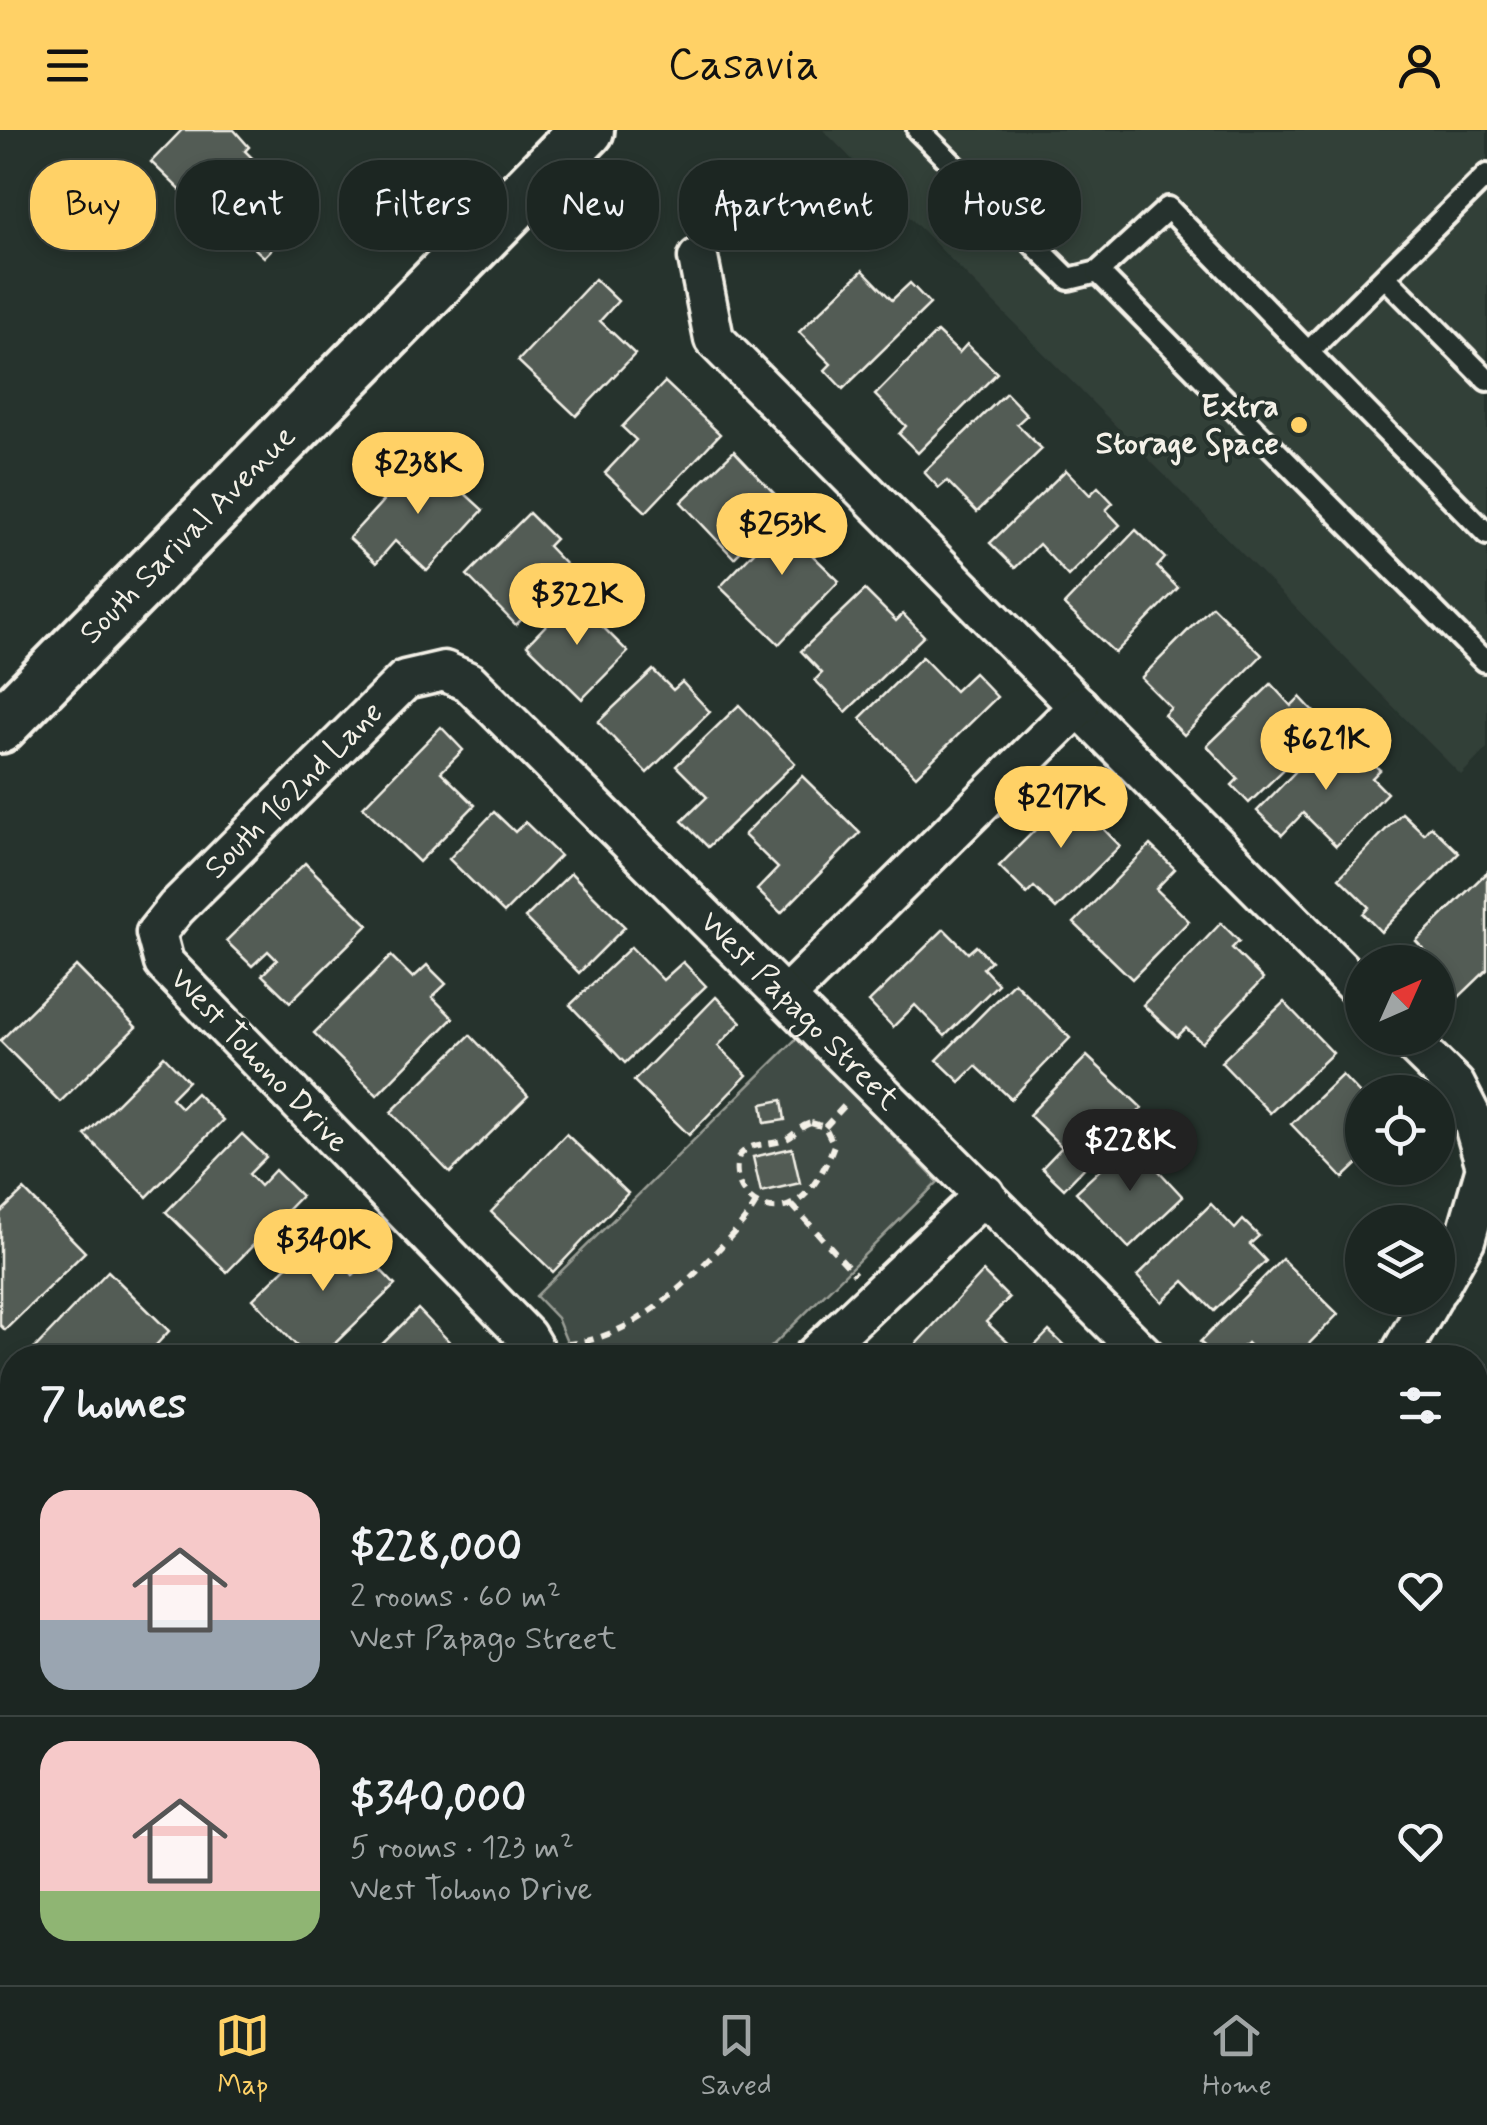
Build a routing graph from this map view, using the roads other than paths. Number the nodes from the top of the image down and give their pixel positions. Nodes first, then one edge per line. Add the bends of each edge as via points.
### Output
1 (587, 130) edge
2 (918, 130) edge
3 (1487, 175) edge
4 (698, 258) dead end
5 (1098, 272) junction
6 (1385, 276) junction
7 (1308, 352) junction
8 (1487, 380) edge
9 (1487, 534) edge
10 (1487, 658) edge
11 (444, 671) joint
12 (1079, 706) junction
13 (0, 726) edge
14 (156, 933) joint
15 (1345, 975) edge
16 (785, 997) junction
17 (1424, 1055) edge
18 (1486, 1167) edge
19 (984, 1194) junction
20 (1455, 1259) edge
21 (1422, 1315) edge
22 (541, 1345) edge
23 (826, 1345) edge
24 (1134, 1345) edge
25 (1405, 1345) edge

1 - 13 main road, South Sarival Avenue
2 - 5 lane via 1069,280
3 - 6 lane
4 - 12 street via 714,339
5 - 7 lane via 1168,208
5 - 10 lane
6 - 7 lane
6 - 8 lane
7 - 9 lane
11 - 14 street, South 162nd Lane via 405,680
11 - 16 street, West Papago Street via 469,682
12 - 15 street
12 - 16 street
14 - 22 street, West Tohono Drive via 164,963
16 - 19 street, West Papago Street
17 - 18 street via 1455,1086
18 - 20 street
19 - 23 street
19 - 24 street, West Papago Street
21 - 25 street

